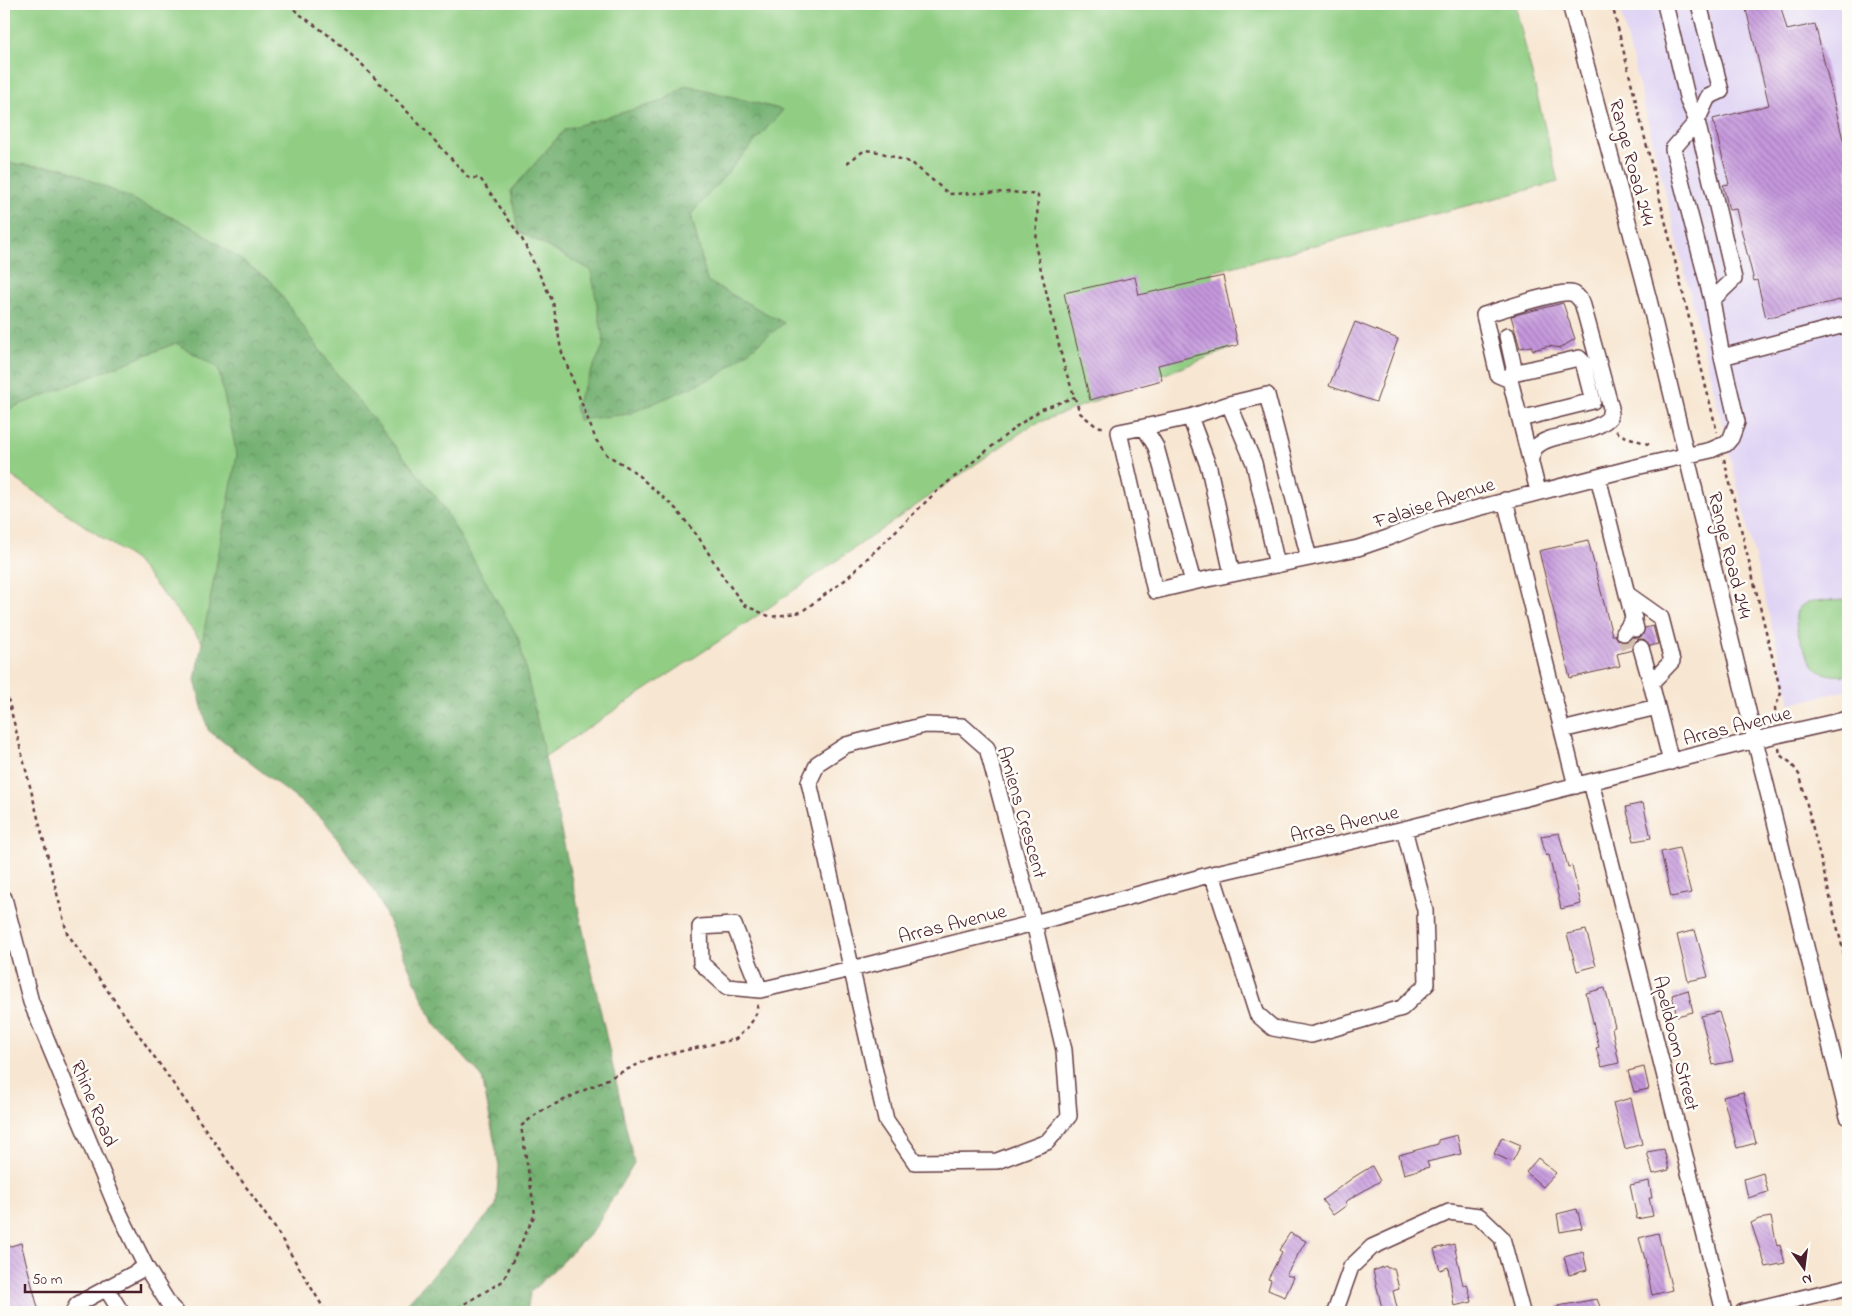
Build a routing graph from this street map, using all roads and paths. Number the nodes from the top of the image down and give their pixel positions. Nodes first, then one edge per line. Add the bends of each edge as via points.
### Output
1 (288, 4) edge
2 (1570, 4) edge
3 (1612, 4) edge
4 (1665, 4) edge
5 (1698, 4) edge
6 (1697, 120) junction
7 (847, 163) dead end
8 (1712, 300) junction
9 (1848, 324) edge
10 (1507, 336) dead end
11 (1722, 357) junction
12 (1511, 377) junction
13 (1075, 397) junction
14 (1229, 404) junction
15 (1190, 417) junction
16 (1520, 419) junction
17 (1605, 422) junction
18 (1144, 428) junction
19 (1119, 432) junction
20 (1720, 446) junction
21 (1687, 456) junction
22 (1530, 461) junction
23 (1653, 463) junction
24 (1598, 477) junction
25 (1538, 492) junction
26 (1505, 500) junction
27 (1309, 558) junction
28 (1277, 565) junction
29 (1232, 574) junction
30 (1193, 582) junction
31 (1627, 594) junction
32 (1631, 627) tunnel mouth
33 (1635, 649) tunnel mouth
34 (4, 683) edge
35 (1651, 683) junction
36 (1657, 706) junction
37 (1848, 719) edge
38 (1562, 730) junction
39 (1777, 736) junction
40 (1755, 740) junction
41 (1671, 762) junction
42 (1591, 782) junction
43 (1576, 786) junction
44 (1404, 829) junction
45 (1212, 874) junction
46 (4, 898) edge
47 (1034, 923) junction
48 (850, 969) junction
49 (1848, 970) edge
50 (760, 990) junction
51 (1848, 1117) edge
52 (146, 1267) junction
53 (1848, 1286) edge
54 (106, 1288) junction
55 (73, 1312) edge
56 (121, 1312) edge
57 (176, 1312) edge
58 (326, 1312) edge
59 (451, 1312) edge
60 (1335, 1312) edge
61 (1522, 1312) edge
62 (1724, 1312) edge
63 (1743, 1312) edge

1 - 13 path via 340,44 469,178 480,178 522,239 553,302 561,350 596,440 607,455 631,468 676,509 744,605 771,617 801,612 845,580 936,492 1017,426 1042,409
2 - 21 street, Range Road 244
3 - 20 path
4 - 6 street via 1688,101
5 - 6 street via 1722,91 1708,97
6 - 8 street via 1734,278
6 - 8 street via 1673,149
7 - 13 path via 865,150 879,152 912,163 949,194 1012,192 1038,195 1036,249 1064,366
8 - 11 street
9 - 11 street
10 - 12 street via 1514,368
11 - 20 street via 1737,422 1732,438
12 - 16 street
12 - 16 street via 1579,358 1583,362 1593,401
12 - 17 street via 1498,375 1484,315 1554,295 1576,294 1582,302 1611,408
13 - 19 path via 1080,413 1096,426
14 - 15 street
14 - 27 street via 1268,395 1293,467
14 - 28 street via 1254,464
15 - 18 street
15 - 29 street via 1209,468
16 - 22 street
17 - 22 street via 1595,428 1542,442 1534,448
17 - 23 path via 1621,435 1648,444
18 - 19 street
18 - 30 street via 1156,448
19 - 30 street, Falaise Avenue via 1155,591
20 - 21 street, Falaise Avenue
20 - 39 path via 1781,693 1775,708
21 - 23 street, Falaise Avenue
21 - 40 street, Range Road 244
22 - 25 street
23 - 24 street, Falaise Avenue
24 - 25 street, Falaise Avenue
24 - 31 street
25 - 26 street, Falaise Avenue
26 - 27 street, Falaise Avenue via 1432,520 1358,548
26 - 38 street
27 - 28 street, Falaise Avenue
28 - 29 street, Falaise Avenue
29 - 30 street, Falaise Avenue
31 - 32 street
31 - 35 street via 1661,618 1672,661
33 - 35 street
34 - 58 path via 67,933 275,1228
35 - 36 street
36 - 38 street
36 - 41 street
37 - 39 street, Arras Avenue
38 - 43 street
39 - 40 street, Arras Avenue
39 - 49 path via 1780,756 1791,763 1800,776
40 - 41 street, Arras Avenue
40 - 51 street, Range Road 244
41 - 42 street, Arras Avenue
42 - 43 street, Arras Avenue
42 - 62 street, Apeldoom Street
43 - 44 street, Arras Avenue
44 - 45 street, Arras Avenue
44 - 45 street via 1425,910 1427,984 1402,1008 1311,1034 1273,1028 1257,1014
45 - 47 street, Arras Avenue
46 - 52 street, Rhine Road via 31,1002 116,1206
47 - 48 street, Arras Avenue
47 - 48 street, Amiens Crescent via 1064,1050 1069,1116 1047,1142 997,1161 916,1162 886,1120
47 - 48 street, Amiens Crescent via 987,748 962,726 916,727 846,745 818,763 809,782
48 - 50 street, Arras Avenue
50 - 50 street, Arras Avenue via 734,925 700,927 701,963 727,987
50 - 59 path via 756,1014 736,1039 651,1058 539,1112 521,1126 534,1214 503,1281
52 - 54 street
52 - 57 street, Rhine Road
53 - 63 street
54 - 55 street via 76,1305
54 - 56 street
60 - 61 street via 1351,1267 1372,1246 1449,1212 1479,1216 1502,1238

